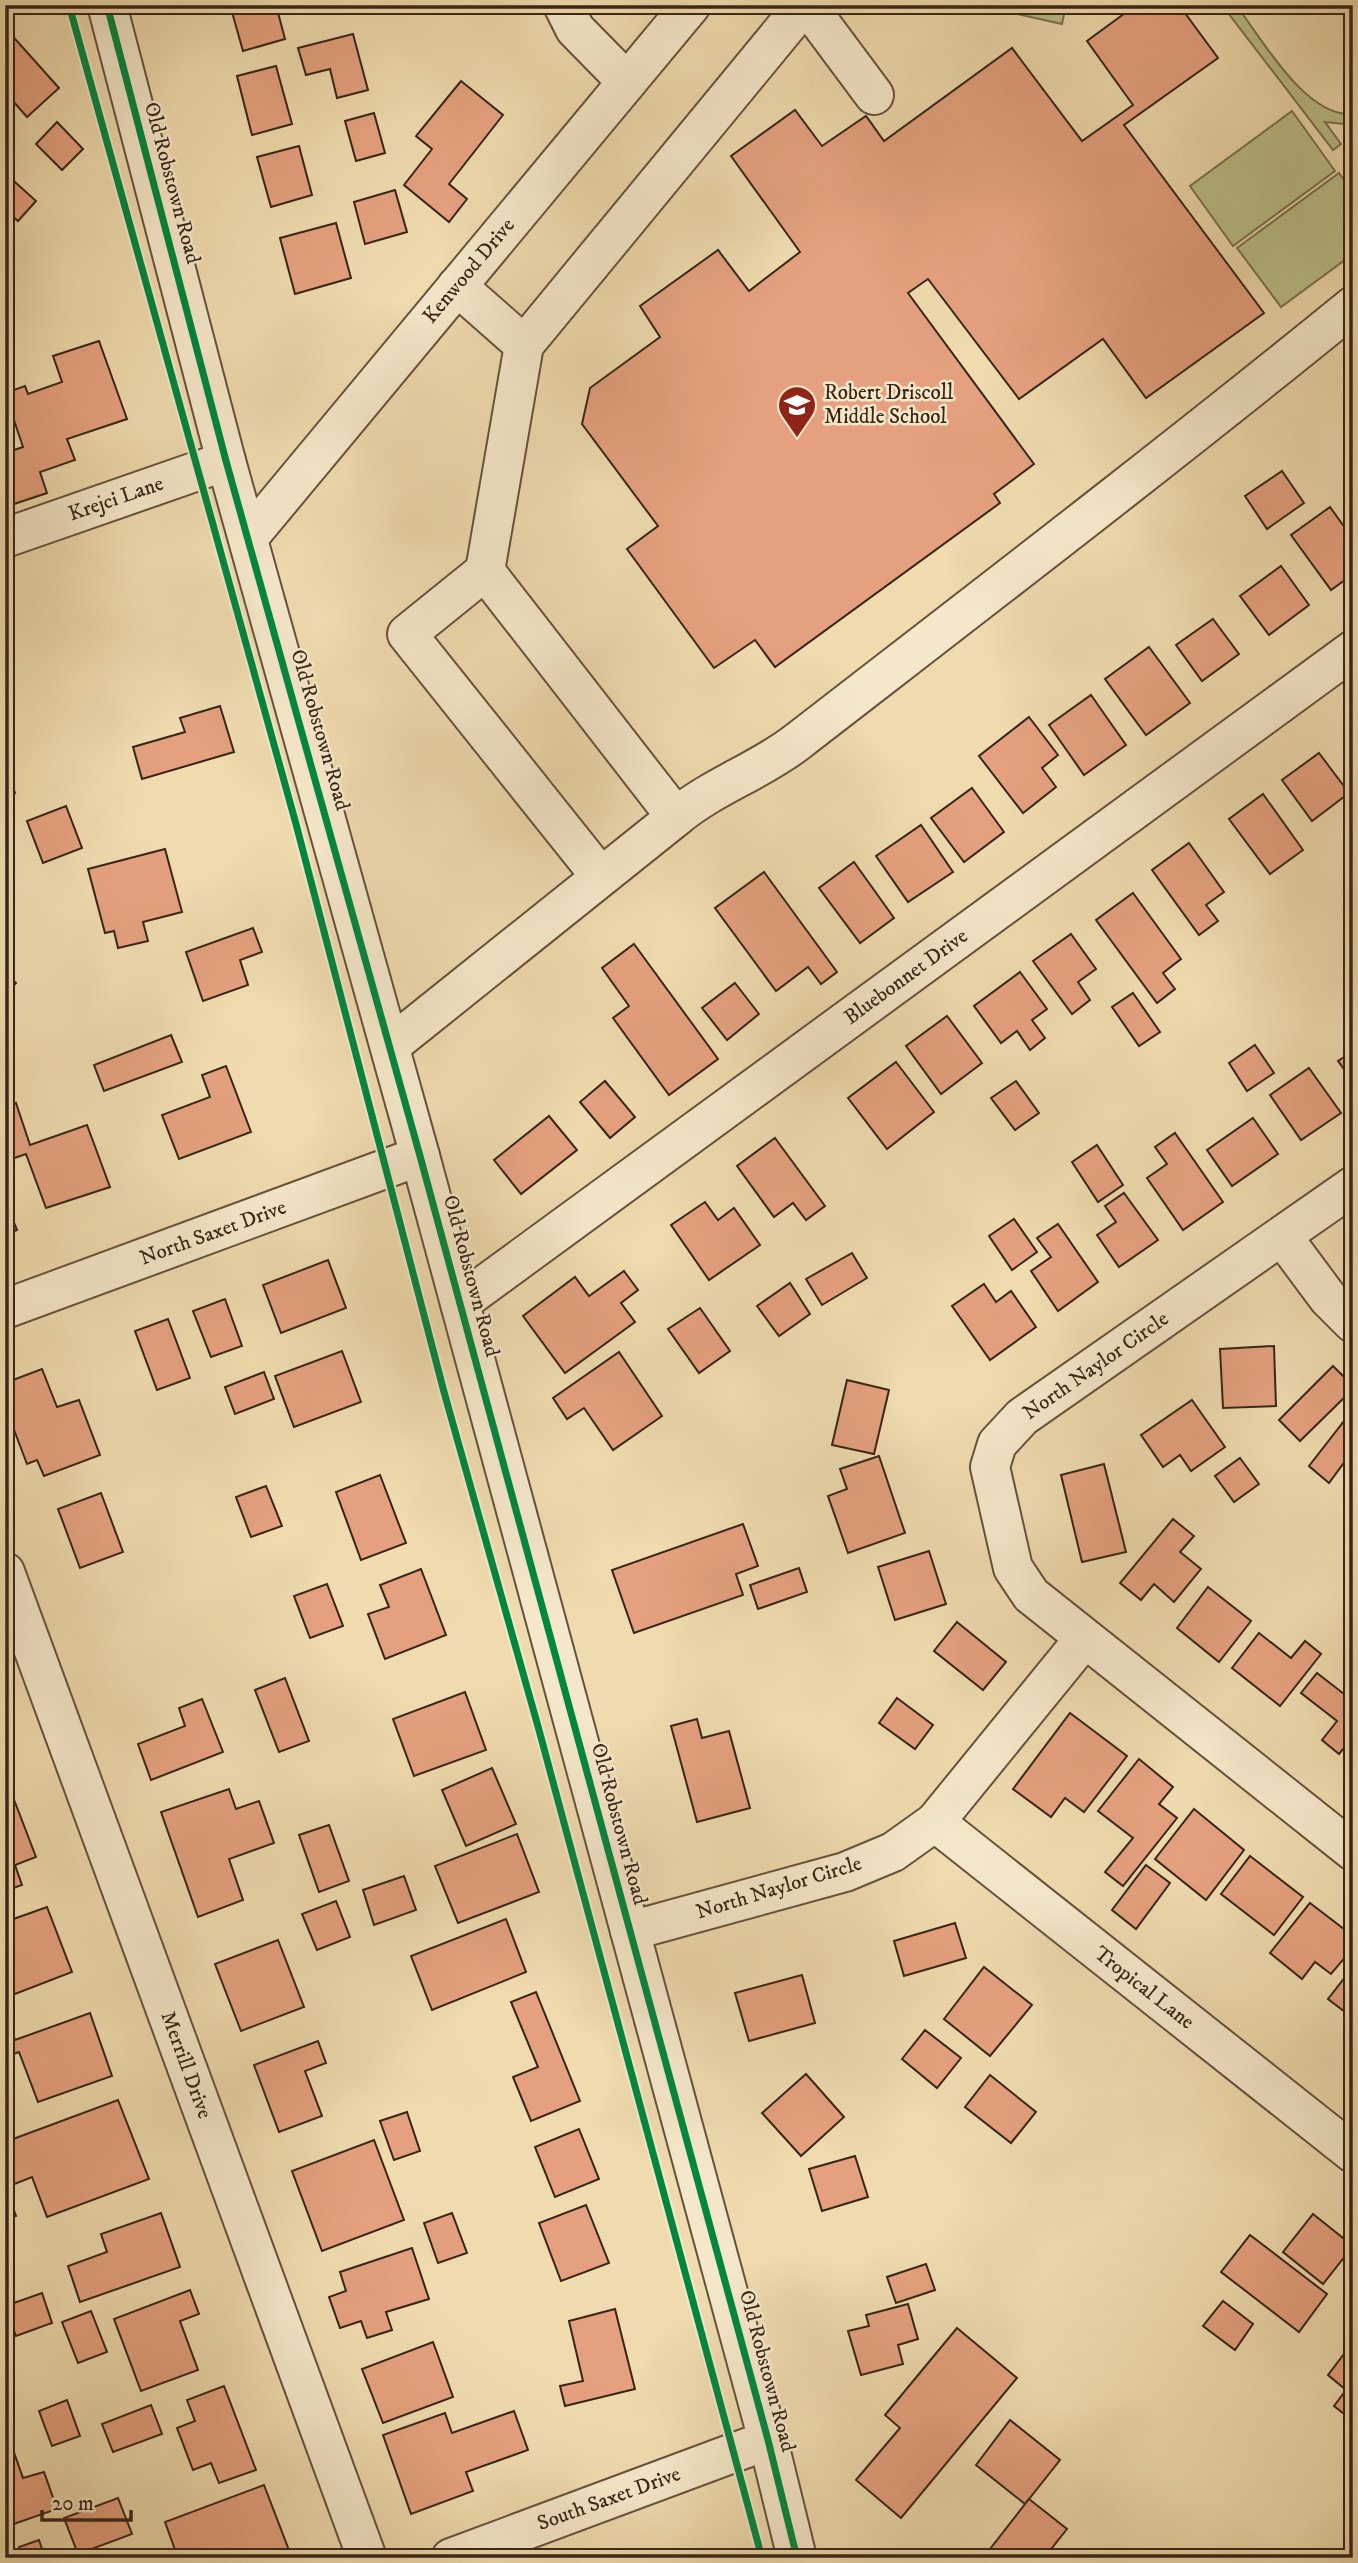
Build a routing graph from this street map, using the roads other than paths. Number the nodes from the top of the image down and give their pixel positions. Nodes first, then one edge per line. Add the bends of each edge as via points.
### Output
1 (107, 5) edge
2 (563, 5) edge
3 (691, 5) edge
4 (805, 5) edge
5 (627, 82) junction
6 (874, 95) dead end
7 (457, 286) junction
8 (1353, 306) edge
9 (524, 345) junction
10 (226, 460) junction
11 (5, 538) edge
12 (248, 538) junction
13 (485, 571) junction
14 (1353, 650) edge
15 (676, 817) junction
16 (601, 877) junction
17 (390, 1046) junction
18 (420, 1156) junction
19 (1353, 1186) edge
20 (1282, 1236) junction
21 (460, 1303) junction
22 (5, 1309) edge
23 (1353, 1323) edge
24 (5, 1573) edge
25 (1084, 1639) junction
26 (934, 1822) junction
27 (1353, 1851) edge
28 (630, 1931) junction
29 (1353, 2153) edge
30 (768, 2441) junction
31 (367, 2558) edge
32 (451, 2558) edge
33 (797, 2558) edge

1 - 10 street, Old Robstown Road
2 - 5 street via 575,29
3 - 5 street, Kenwood Drive
4 - 6 street
4 - 9 street
5 - 7 street, Kenwood Drive
7 - 9 street
7 - 12 street, Kenwood Drive
8 - 15 street via 1196,434 786,750
9 - 13 street
10 - 11 street, Krejci Lane
10 - 12 street, Old Robstown Road
12 - 17 street, Old Robstown Road
13 - 15 street
13 - 16 street via 407,634
14 - 21 street, Bluebonnet Drive
15 - 16 street
16 - 17 street
17 - 18 street, Old Robstown Road
18 - 21 street, Old Robstown Road
18 - 22 street, North Saxet Drive
19 - 20 street, North Naylor Circle
20 - 23 street via 1328,1298
20 - 25 street, North Naylor Circle via 1022,1417 997,1444 990,1467 1013,1568 1031,1595
21 - 28 street, Old Robstown Road
24 - 31 street, Merrill Drive
25 - 26 street, North Naylor Circle
25 - 27 street, North Naylor Circle
26 - 28 street, North Naylor Circle via 893,1852 845,1872
26 - 29 street, Tropical Lane
28 - 30 street, Old Robstown Road
30 - 32 street, South Saxet Drive
30 - 33 street, Old Robstown Road

